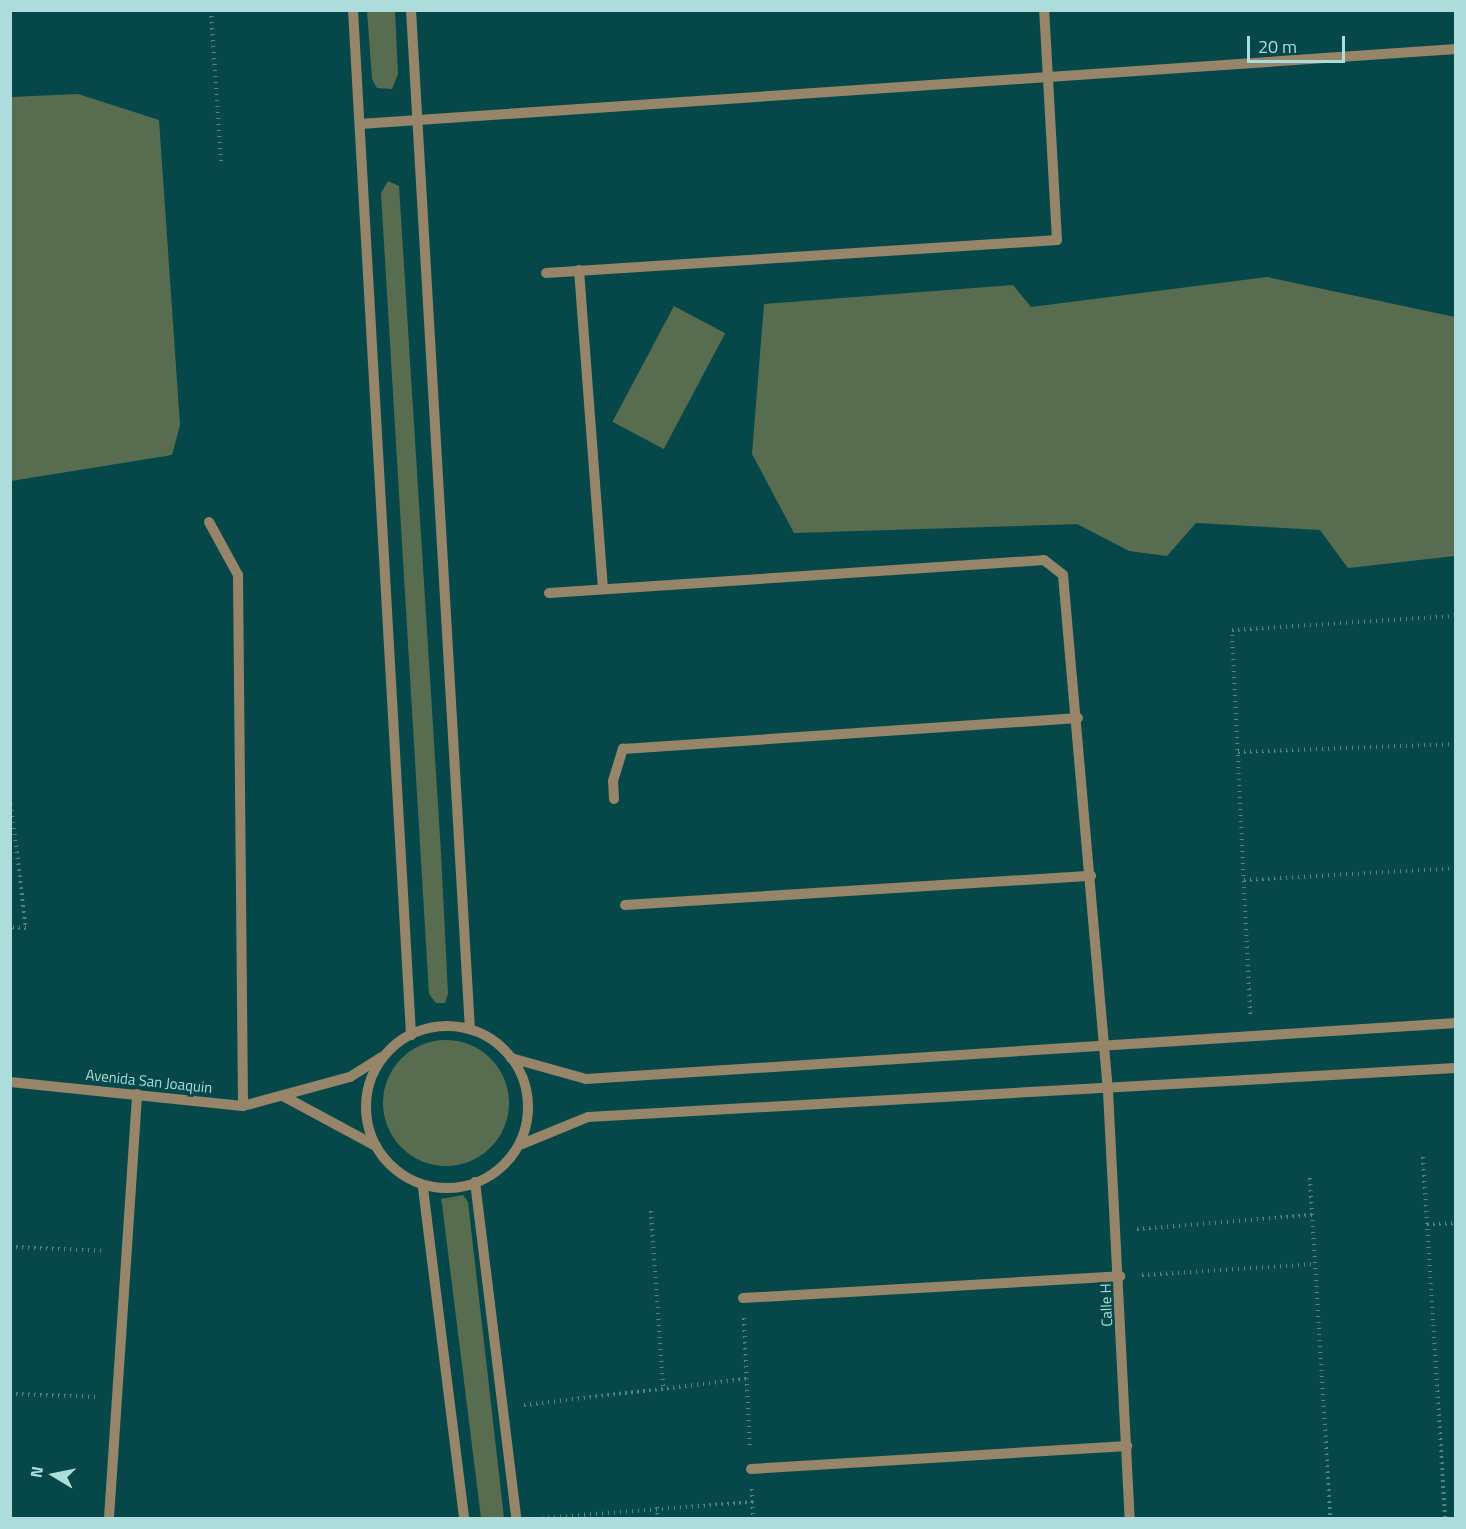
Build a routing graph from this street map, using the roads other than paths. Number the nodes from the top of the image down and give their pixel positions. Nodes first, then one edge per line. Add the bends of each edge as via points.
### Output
1 (353, 10) edge
2 (411, 10) edge
3 (1044, 10) edge
4 (1455, 49) edge
5 (1049, 77) junction
6 (418, 121) junction
7 (360, 124) junction
8 (579, 270) junction
9 (546, 273) dead end
10 (209, 522) dead end
11 (603, 589) junction
12 (549, 593) dead end
13 (1078, 718) junction
14 (614, 799) dead end
15 (1091, 876) junction
16 (625, 905) dead end
17 (1455, 1023) edge
18 (470, 1029) junction
19 (411, 1035) junction
20 (1103, 1042) junction
21 (385, 1055) junction
22 (511, 1058) junction
23 (1455, 1068) edge
24 (10, 1082) edge
25 (1108, 1091) junction
26 (137, 1094) junction
27 (283, 1096) junction
28 (243, 1106) junction
29 (522, 1144) junction
30 (376, 1146) junction
31 (475, 1182) junction
32 (423, 1188) junction
33 (1120, 1276) junction
34 (743, 1298) road end
35 (1127, 1446) junction
36 (751, 1469) road end
37 (109, 1518) edge
38 (464, 1518) edge
39 (516, 1518) edge
40 (1130, 1518) edge

1 - 7 street
2 - 6 street
3 - 5 street
4 - 5 street
5 - 6 street
5 - 8 street via 1057,240
6 - 7 street
6 - 18 street
7 - 19 street
8 - 9 street
8 - 11 street
10 - 28 street via 238,575
11 - 12 street, Calle H
11 - 13 street, Calle H via 1044,560 1063,575
13 - 14 street via 623,749 612,781
13 - 15 street, Calle H
15 - 16 street
15 - 20 street, Calle H
17 - 20 street
18 - 19 street via 447,1025
18 - 22 street via 494,1040
19 - 21 street
20 - 22 street via 586,1079
20 - 25 street, Calle H
21 - 27 street, Avenida San Joaquin via 350,1077
21 - 30 street via 366,1099
22 - 29 street via 524,1080 528,1106
23 - 25 street
24 - 26 street, Avenida San Joaquin
25 - 29 street via 588,1117
25 - 33 street, Calle H
26 - 28 street, Avenida San Joaquin
26 - 37 street via 130,1252
27 - 28 street, Avenida San Joaquin
27 - 30 street
29 - 31 street via 501,1168
30 - 32 street via 390,1164
31 - 32 street
31 - 39 street
32 - 38 street
33 - 34 street
33 - 35 street, Calle H
35 - 36 street
35 - 40 street, Calle H

